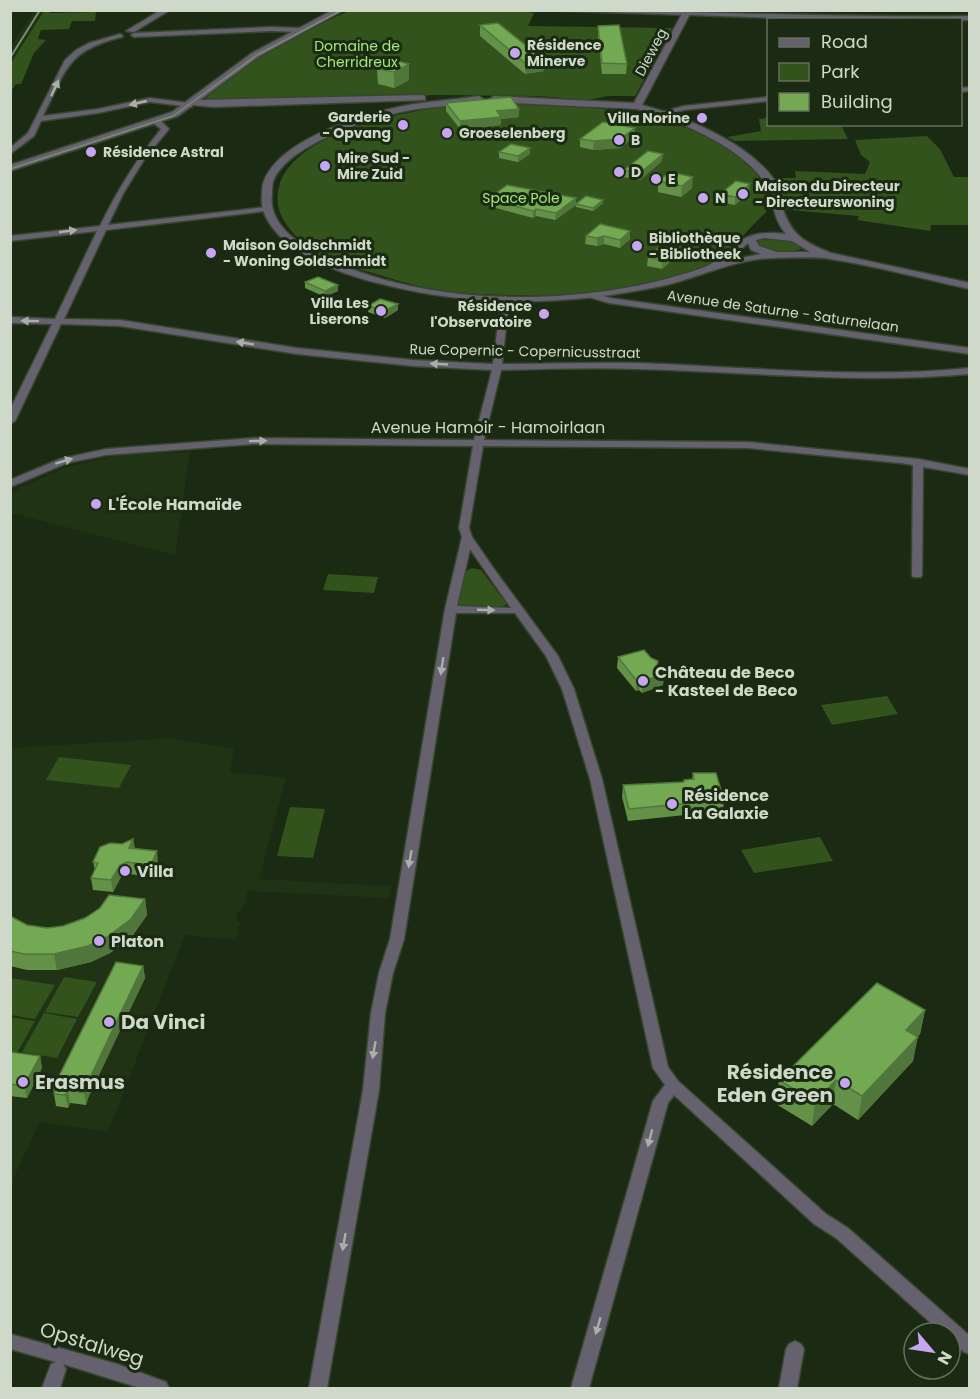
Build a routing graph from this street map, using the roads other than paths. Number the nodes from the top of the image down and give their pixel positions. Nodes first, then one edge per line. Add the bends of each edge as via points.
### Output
1 (167, 10) edge
2 (340, 10) edge
3 (548, 10) edge
4 (688, 12) edge
5 (858, 18) edge
6 (296, 32) junction
7 (133, 33) junction
8 (767, 99) edge
9 (418, 103) junction
10 (187, 106) junction
11 (637, 106) junction
12 (662, 113) junction
13 (40, 118) junction
14 (156, 122) junction
15 (10, 152) edge
16 (12, 166) edge
17 (266, 209) junction
18 (770, 218) junction
19 (103, 226) junction
20 (752, 238) junction
21 (795, 238) junction
22 (10, 239) edge
23 (806, 251) junction
24 (776, 255) junction
25 (717, 265) junction
26 (969, 286) edge
27 (592, 295) junction
28 (505, 299) junction
29 (10, 320) edge
30 (58, 321) junction
31 (969, 351) edge
32 (497, 367) junction
33 (969, 371) edge
34 (10, 421) edge
35 (479, 443) junction
36 (918, 462) junction
37 (969, 472) edge
38 (10, 484) edge
39 (466, 537) junction
40 (466, 562) junction
41 (488, 568) junction
42 (917, 575) dead end
43 (452, 609) junction
44 (519, 609) junction
45 (673, 1085) junction
46 (10, 1341) edge
47 (969, 1347) edge
48 (795, 1349) dead end
49 (57, 1369) dead end
50 (51, 1389) edge
51 (160, 1389) edge
52 (318, 1389) edge
53 (580, 1389) edge
54 (788, 1389) edge

1 - 7 street via 129,31
2 - 6 street
3 - 4 street
4 - 5 street
4 - 11 street, Dieweg
6 - 7 street via 279,29
6 - 10 street via 237,67
13 -> 7 street via 70,57 89,45 120,36 119,32
8 - 12 street
9 - 10 street via 214,104 195,110
9 - 11 street via 479,99
9 - 17 street via 307,143 271,177
10 -> 13 street via 150,100
10 - 14 street
11 - 12 street
12 - 18 street via 723,140 751,161 769,180
13 - 15 street via 31,134
14 - 16 street
14 - 19 street via 165,129 142,157
17 - 19 street
17 - 28 street via 290,240 338,266 416,290
18 - 20 street
18 - 21 street via 781,222
22 -> 19 street
19 - 30 street
20 - 21 street via 775,234
20 - 24 street via 755,248
20 - 25 street
21 - 23 street
23 - 24 street
23 - 26 street
24 - 25 street
25 - 27 street via 673,281
27 - 28 street
27 - 31 street, Avenue de Saturne - Saturnelaan
28 - 32 street
30 -> 29 street, Rue Copernic - Copernicusstraat
32 -> 30 street, Rue Copernic - Copernicusstraat via 413,363 309,352 120,323
30 - 34 street
32 - 33 street, Rue Copernic - Copernicusstraat via 636,366 838,376 917,376
32 - 35 street
35 - 36 street, Avenue Hamoir - Hamoirlaan via 748,445
38 -> 35 street, Avenue Hamoir - Hamoirlaan via 64,460 143,447 254,441
35 - 39 street via 464,528
36 - 37 street, Avenue Hamoir - Hamoirlaan
36 - 42 street
39 - 40 street
39 - 41 street
40 - 41 street
40 - 43 street
41 - 44 street
43 -> 44 street
43 -> 52 street via 396,939 389,957 371,1066 371,1090
44 - 45 street via 552,656 581,728 596,778 661,1068
45 - 47 street
45 -> 53 street via 661,1101
46 - 51 street, Opstalweg via 117,1372
48 - 54 street
49 - 50 street

